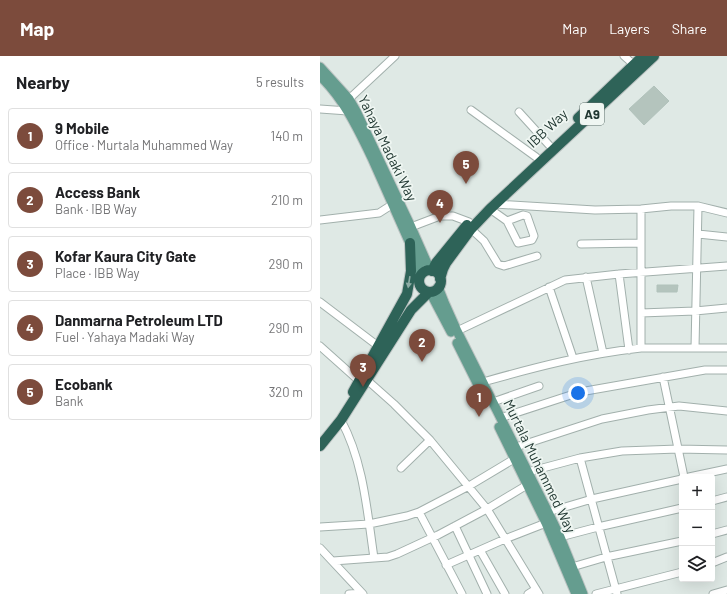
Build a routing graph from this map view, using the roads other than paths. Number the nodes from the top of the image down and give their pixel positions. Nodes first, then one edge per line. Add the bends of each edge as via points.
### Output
1 (395, 56) edge
2 (624, 56) edge
3 (643, 56) edge
4 (654, 56) edge
5 (633, 64) junction
6 (320, 67) edge
7 (320, 76) edge
8 (350, 99) junction
9 (320, 109) edge
10 (472, 110) dead end
11 (348, 111) junction
12 (519, 112) dead end
13 (549, 145) junction
14 (374, 154) junction
15 (536, 157) junction
16 (378, 163) junction
17 (526, 171) junction
18 (506, 188) junction
19 (393, 204) junction
20 (698, 206) junction
21 (492, 207) junction
22 (641, 209) junction
23 (727, 213) edge
24 (320, 220) edge
25 (507, 221) dead end
26 (470, 226) junction
27 (411, 227) junction
28 (698, 234) junction
29 (727, 237) edge
30 (410, 243) junction
31 (641, 243) junction
32 (581, 244) dead end
33 (537, 256) dead end
34 (727, 266) edge
35 (697, 268) junction
36 (431, 270) junction
37 (641, 272) junction
38 (619, 274) junction
39 (586, 277) junction
40 (420, 281) junction
41 (549, 287) junction
42 (434, 288) junction
43 (320, 302) edge
44 (727, 308) edge
45 (411, 310) junction
46 (695, 311) junction
47 (641, 313) junction
48 (457, 330) junction
49 (320, 346) edge
50 (378, 346) junction
51 (641, 348) junction
52 (695, 348) junction
53 (727, 348) edge
54 (629, 350) junction
55 (603, 353) junction
56 (573, 358) junction
57 (727, 370) edge
58 (663, 377) junction
59 (363, 380) junction
60 (483, 382) junction
61 (539, 386) dead end
62 (493, 402) junction
63 (668, 407) junction
64 (727, 411) edge
65 (500, 418) junction
66 (341, 420) junction
67 (430, 440) junction
68 (320, 446) edge
69 (516, 447) junction
70 (678, 449) junction
71 (727, 450) edge
72 (580, 458) junction
73 (514, 459) junction
74 (401, 468) dead end
75 (727, 469) edge
76 (525, 472) junction
77 (682, 474) edge
78 (703, 474) edge
79 (679, 479) edge
80 (527, 485) junction
81 (469, 486) junction
82 (727, 497) edge
83 (592, 500) junction
84 (715, 500) edge
85 (487, 509) junction
86 (679, 509) edge
87 (419, 512) junction
88 (548, 512) junction
89 (546, 523) junction
90 (369, 524) junction
91 (455, 526) junction
92 (320, 527) edge
93 (598, 527) junction
94 (727, 530) edge
95 (715, 533) edge
96 (433, 537) junction
97 (560, 538) junction
98 (505, 539) junction
99 (679, 542) edge
100 (320, 548) edge
101 (480, 550) junction
102 (468, 555) junction
103 (606, 557) junction
104 (727, 557) edge
105 (374, 558) junction
106 (333, 561) junction
107 (715, 562) edge
108 (446, 565) junction
109 (572, 567) junction
110 (679, 573) edge
111 (727, 590) edge
112 (537, 591) edge
113 (616, 592) edge
114 (362, 593) edge
115 (349, 594) edge
116 (462, 594) edge
117 (487, 594) edge
118 (505, 594) edge
119 (528, 594) edge
120 (576, 594) edge
121 (583, 594) edge
122 (596, 594) edge
123 (713, 594) edge

1 - 8 street
2 - 5 street
3 - 5 highway, IBB Way / A9
4 - 17 highway, A9
5 - 13 highway, IBB Way / A9
6 - 8 main road, Yahaya Madaki Way
7 - 11 main road, Yahaya Madaki Way
8 - 14 main road, Yahaya Madaki Way
9 - 11 street
10 - 15 street
11 - 14 main road, Yahaya Madaki Way
12 - 13 street
13 - 15 highway, IBB Way / A9
14 - 16 main road, Yahaya Madaki Way
15 - 17 highway, IBB Way / A9
16 - 19 main road, Yahaya Madaki Way
16 - 27 main road, Yahaya Madaki Way
17 - 18 highway, A9
18 - 21 highway, A9
18 - 26 highway, A9
19 - 24 street via 379,213
19 - 30 main road, Yahaya Madaki Way
20 - 22 street
20 - 23 street
20 - 28 street
21 - 22 street
21 - 25 street
21 - 26 highway, A9
22 - 31 street
26 - 27 street via 453,216 440,216
26 - 33 street via 501,266
26 - 36 highway, A9 via 458,234
26 - 42 highway, A9 via 446,263
27 - 36 main road, Yahaya Madaki Way
28 - 29 street
28 - 35 street
30 - 40 main road, Yahaya Madaki Way via 418,262
30 -> 50 highway via 411,271 408,294
31 - 32 street
31 - 37 street
34 - 35 street
35 - 37 street
35 - 46 street
36 - 40 highway, A9 via 425,272
36 - 42 highway via 438,274
37 - 38 street
37 - 47 street
38 - 39 street
38 - 54 street
39 - 41 street via 565,280
39 - 55 street
40 - 42 highway via 422,289
40 - 45 highway, A9
41 - 48 street
41 - 56 street
42 - 45 highway, A9
42 - 48 main road, Murtala Muhammed Way via 444,302
42 - 73 main road, Murtala Muhammed Way
43 - 50 street
44 - 46 street
45 - 59 highway, A9
46 - 47 street
46 - 52 street
47 - 51 street
48 - 60 main road, Murtala Muhammed Way
49 - 59 street
50 - 59 highway
51 - 52 street
51 - 54 street
52 - 53 street
54 - 55 street
55 - 56 street
56 - 60 street
57 - 58 street via 705,370
58 - 63 street
58 - 65 street via 580,392
59 - 66 highway, A9
59 - 67 street via 394,404
60 - 62 main road, Murtala Muhammed Way
61 - 62 street
62 - 65 main road, Murtala Muhammed Way
63 - 64 street
63 - 69 street via 602,419
63 - 70 street
65 - 69 main road, Murtala Muhammed Way
66 - 68 highway, A9
66 - 90 street via 360,465
67 - 74 street
67 - 81 street
69 - 76 main road, Murtala Muhammed Way
70 - 71 street
70 - 72 street via 622,451
70 - 77 street
72 - 76 street
72 - 83 street
73 - 76 main road, Murtala Muhammed Way
73 - 81 street
75 - 78 street
76 - 80 main road, Murtala Muhammed Way
76 - 88 main road, Murtala Muhammed Way
79 - 83 street
80 - 85 street
80 - 89 main road, Murtala Muhammed Way
81 - 85 street
81 - 87 street
82 - 84 street
83 - 88 street
83 - 93 street
85 - 91 street
85 - 98 street
86 - 93 street
87 - 90 street
87 - 96 street
88 - 97 main road, Murtala Muhammed Way
89 - 98 street
89 - 120 main road, Murtala Muhammed Way
90 - 92 street
90 - 105 street
91 - 96 street
91 - 102 street
93 - 97 street
93 - 103 street
94 - 95 street
96 - 105 street via 397,554
96 - 108 street
97 - 109 main road, Murtala Muhammed Way
98 - 101 street
98 - 112 street
99 - 103 street
100 - 106 street
101 - 102 street
101 - 118 street
102 - 108 street
102 - 117 street
103 - 109 street
103 - 113 street
104 - 107 street
105 - 106 street
106 - 114 street
108 - 116 street
109 - 121 main road, Murtala Muhammed Way
110 - 113 street
111 - 123 street
112 - 119 street
113 - 122 street
114 - 115 street

